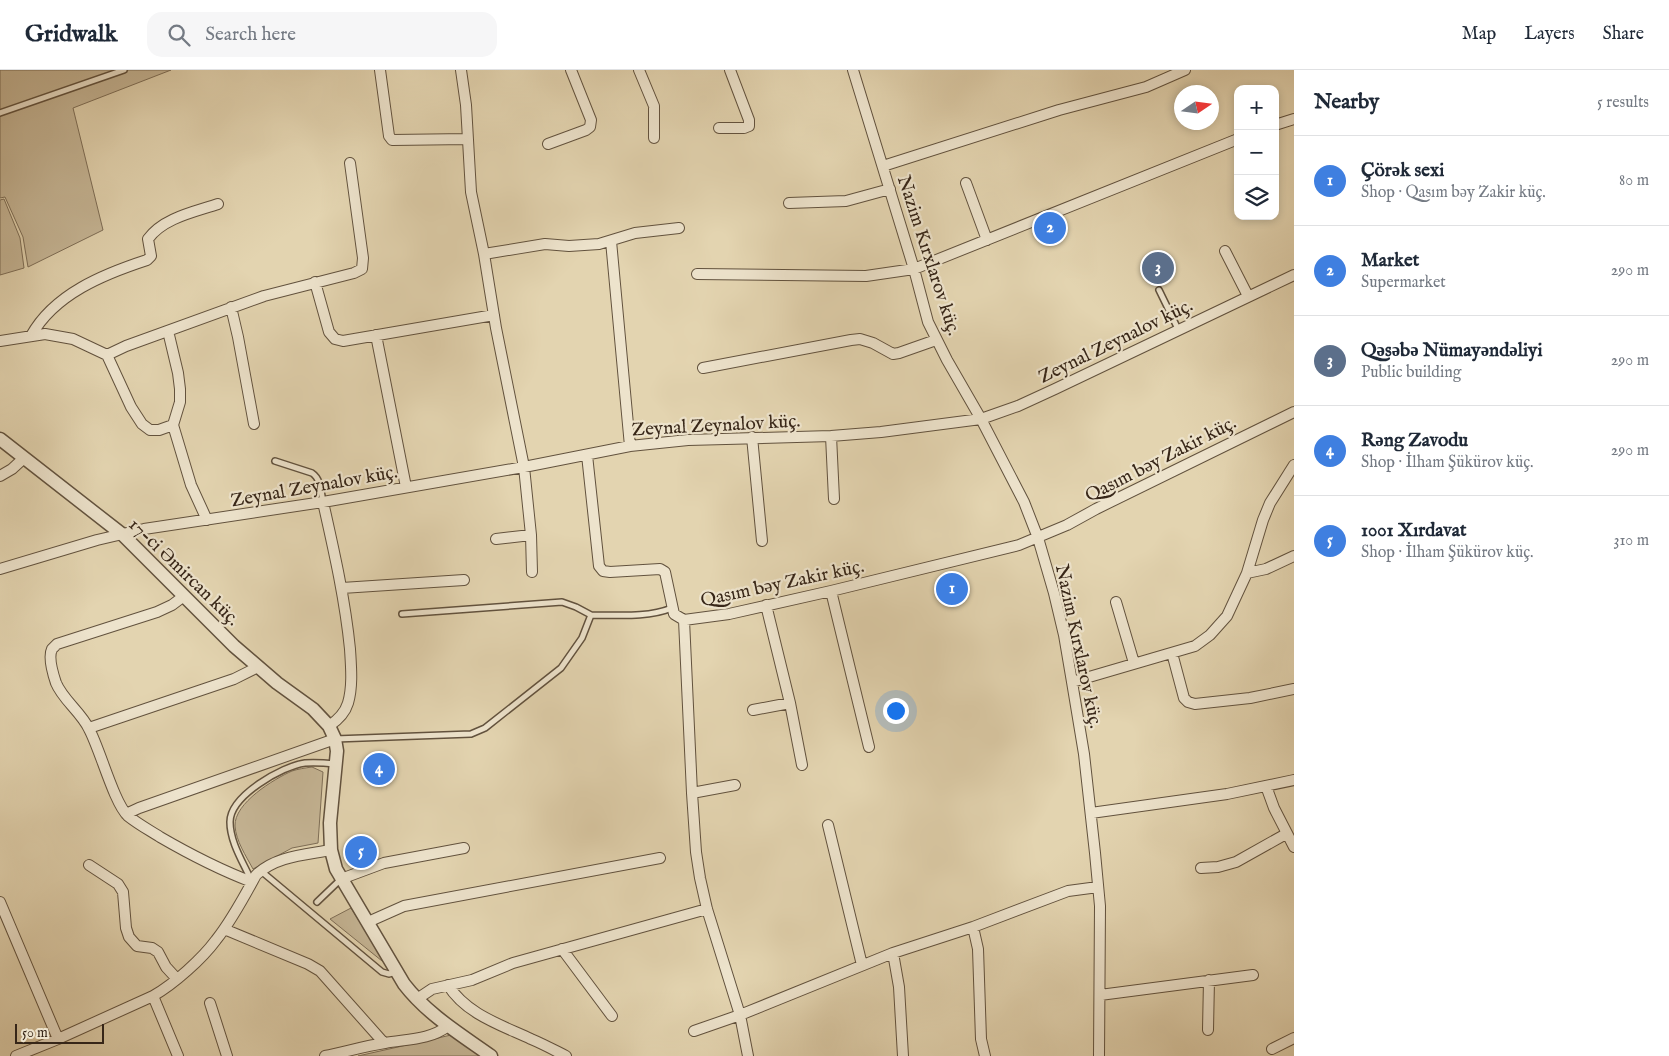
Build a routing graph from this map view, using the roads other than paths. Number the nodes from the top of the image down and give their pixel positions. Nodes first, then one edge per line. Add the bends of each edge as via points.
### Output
1 (124, 70) edge
2 (380, 70) edge
3 (461, 70) edge
4 (571, 70) edge
5 (639, 70) edge
6 (730, 70) edge
7 (853, 70) edge
8 (1185, 70) edge
9 (0, 112) edge
10 (1294, 119) edge
11 (1279, 124) edge
12 (719, 128) dead end
13 (468, 138) junction
14 (654, 138) dead end
15 (1234, 141) edge
16 (548, 144) dead end
17 (350, 163) dead end
18 (883, 166) junction
19 (966, 183) dead end
20 (890, 189) junction
21 (789, 203) dead end
22 (218, 204) dead end
23 (679, 228) dead end
24 (987, 240) junction
25 (611, 241) junction
26 (1225, 251) dead end
27 (484, 254) junction
28 (914, 269) junction
29 (697, 274) dead end
30 (1294, 274) edge
31 (315, 282) junction
32 (1159, 290) dead end
33 (1248, 296) junction
34 (231, 307) junction
35 (494, 314) junction
36 (1178, 329) junction
37 (168, 331) junction
38 (376, 335) junction
39 (31, 336) junction
40 (936, 340) junction
41 (0, 341) edge
42 (107, 355) junction
43 (703, 368) dead end
44 (1294, 412) edge
45 (981, 418) junction
46 (254, 424) dead end
47 (173, 425) junction
48 (831, 436) junction
49 (752, 437) junction
50 (0, 439) edge
51 (630, 446) junction
52 (587, 455) junction
53 (24, 458) junction
54 (274, 461) dead end
55 (1294, 465) edge
56 (524, 467) junction
57 (0, 476) edge
58 (406, 487) junction
59 (834, 499) dead end
60 (323, 502) junction
61 (207, 520) junction
62 (123, 535) junction
63 (531, 535) junction
64 (1038, 538) junction
65 (496, 539) dead end
66 (762, 540) dead end
67 (1294, 556) edge
68 (0, 569) edge
69 (532, 572) dead end
70 (1247, 573) junction
71 (464, 580) dead end
72 (342, 588) junction
73 (831, 591) junction
74 (184, 596) junction
75 (1116, 602) dead end
76 (766, 605) junction
77 (672, 608) junction
78 (402, 614) dead end
79 (591, 615) junction
80 (684, 620) junction
81 (1172, 653) junction
82 (1134, 663) junction
83 (258, 667) junction
84 (1072, 682) junction
85 (1294, 689) edge
86 (790, 703) junction
87 (754, 710) dead end
88 (329, 726) junction
89 (89, 728) junction
90 (335, 739) junction
91 (869, 747) dead end
92 (336, 764) junction
93 (802, 765) dead end
94 (1294, 780) edge
95 (735, 785) dead end
96 (1266, 786) junction
97 (692, 793) junction
98 (1091, 813) junction
99 (126, 814) junction
100 (828, 825) dead end
101 (1286, 834) junction
102 (1294, 847) edge
103 (464, 848) dead end
104 (331, 850) junction
105 (660, 858) dead end
106 (89, 865) dead end
107 (1201, 868) dead end
108 (261, 870) junction
109 (341, 879) junction
110 (252, 882) junction
111 (1098, 887) junction
112 (0, 902) edge
113 (317, 902) dead end
114 (707, 908) junction
115 (368, 922) junction
116 (973, 927) junction
117 (224, 929) junction
118 (562, 949) junction
119 (893, 953) junction
120 (862, 966) junction
121 (397, 972) junction
122 (1253, 975) dead end
123 (177, 979) junction
124 (1208, 980) junction
125 (448, 985) junction
126 (1100, 995) junction
127 (153, 996) junction
128 (417, 999) junction
129 (210, 1003) dead end
130 (740, 1015) junction
131 (612, 1016) dead end
132 (448, 1026) junction
133 (1208, 1030) dead end
134 (694, 1031) dead end
135 (1294, 1038) edge
136 (58, 1039) junction
137 (384, 1043) junction
138 (1272, 1049) dead end
139 (16, 1056) edge
140 (178, 1056) edge
141 (227, 1056) edge
142 (325, 1056) edge
143 (491, 1056) edge
144 (566, 1056) edge
145 (748, 1056) edge
146 (903, 1056) edge
147 (985, 1056) edge
148 (1099, 1056) edge

1 - 9 lane
2 - 13 street via 392,140
3 - 13 street
4 - 16 street via 590,127
5 - 14 street via 654,106
6 - 12 street via 749,126
7 - 18 street, Nazim Kırxlarov küç.
8 - 18 street via 1146,87 1059,110
10 - 11 street
13 - 27 street via 471,192
15 - 24 street
17 - 31 street via 364,258 362,269
18 - 20 street, Nazim Kırxlarov küç.
19 - 24 street
20 - 21 street via 846,201
20 - 28 street, Nazim Kırxlarov küç.
22 - 39 street via 158,228 148,239 151,256 147,260 92,281 59,303 37,325
23 - 25 street via 635,233
24 - 28 street
25 - 27 street via 569,246 545,244
25 - 51 street
26 - 33 street
27 - 35 street
28 - 29 street via 866,276
28 - 40 street, Nazim Kırxlarov küç.
30 - 33 street, Zeynal Zeynalov küç.
31 - 34 street
31 - 38 street via 329,332 335,339 343,341
32 - 36 lane
33 - 36 street, Zeynal Zeynalov küç.
34 - 37 street
34 - 46 street
35 - 38 street
35 - 56 street
36 - 45 street, Zeynal Zeynalov küç. via 1048,393
37 - 42 street
37 - 47 street via 180,389
38 - 58 street
39 - 41 street
39 - 42 street via 45,334 73,339
40 - 43 street via 893,354 874,343 851,340
40 - 45 street, Nazim Kırxlarov küç.
42 - 47 street via 142,424 150,430
44 - 64 street, Qasım bəy Zakir küç.
45 - 48 street, Zeynal Zeynalov küç.
45 - 64 street, Nazim Kırxlarov küç. via 1024,502
47 - 61 street via 191,485
48 - 49 street, Zeynal Zeynalov küç.
48 - 59 street
49 - 51 street, Zeynal Zeynalov küç.
49 - 66 street
50 - 53 street, 17-ci Əmircan küç.
51 - 52 street, Zeynal Zeynalov küç.
52 - 56 street, Zeynal Zeynalov küç.
52 - 77 street via 599,566 610,572 660,569 665,572
53 - 57 street
53 - 62 street, 17-ci Əmircan küç.
54 - 60 lane via 316,476
55 - 70 street via 1270,503
56 - 58 street, Zeynal Zeynalov küç.
56 - 63 street
58 - 60 street, Zeynal Zeynalov küç.
60 - 61 street, Zeynal Zeynalov küç.
60 - 72 street
61 - 62 street, Zeynal Zeynalov küç.
62 - 68 street, Zeynal Zeynalov küç.
62 - 74 street, 17-ci Əmircan küç.
63 - 65 street
63 - 69 street
64 - 73 street, Qasım bəy Zakir küç.
64 - 84 street, Nazim Kırxlarov küç. via 1056,602
67 - 70 street via 1266,569
70 - 81 street via 1227,616 1210,635 1195,646
71 - 72 street
72 - 88 street via 351,686 344,712
73 - 76 street, Qasım bəy Zakir küç.
73 - 91 street
74 - 83 street, 17-ci Əmircan küç.
74 - 89 street via 157,612 52,648 50,657 56,682
75 - 82 street
76 - 80 street, Qasım bəy Zakir küç.
76 - 86 street
77 - 79 lane via 649,614
77 - 80 street via 674,614
78 - 79 lane via 562,602
79 - 90 lane via 582,638 561,668 485,728 471,734
80 - 97 street, Qasım bəy Zakir küç.
81 - 82 street
81 - 85 street via 1184,698 1188,702 1196,704 1250,698
82 - 84 street
83 - 88 street, 17-ci Əmircan küç. via 313,709
83 - 89 street via 234,680
84 - 98 street, Nazim Kırxlarov küç.
86 - 87 street
86 - 93 street
88 - 90 street, 17-ci Əmircan küç.
89 - 99 street
90 - 92 street
90 - 99 street
92 - 104 street via 330,822
92 - 110 lane via 306,763 285,768 258,784 232,811 231,833
94 - 96 street
95 - 97 street
96 - 98 street
96 - 101 street
97 - 114 street, Qasım bəy Zakir küç. via 696,852
98 - 111 street, Nazim Kırxlarov küç.
99 - 110 street via 182,850
100 - 120 street
101 - 102 street
101 - 107 street via 1236,862
103 - 109 street via 384,863
104 - 108 street via 281,860
104 - 109 street
105 - 115 street via 404,906
106 - 123 street via 118,884 123,892 129,937 137,946 158,952
108 - 110 street
108 - 121 lane via 382,972
109 - 113 lane
109 - 115 street
110 - 117 street
111 - 116 street via 1068,891
111 - 126 street, Nazim Kırxlarov küç.
112 - 136 street
114 - 118 street
114 - 130 street, Qasım bəy Zakir küç.
115 - 121 street
116 - 119 street
116 - 147 street via 978,949 981,1039
117 - 123 street
117 - 137 street via 320,971
118 - 125 street
118 - 131 street
119 - 120 street
119 - 146 street via 899,987
120 - 130 street
121 - 128 street
122 - 124 street
123 - 127 street
124 - 126 street
124 - 133 street
125 - 128 street via 432,989
125 - 144 street via 471,1010
126 - 148 street, Nazim Kırxlarov küç.
127 - 136 street
127 - 140 street
128 - 132 street
129 - 141 street
130 - 134 street
130 - 145 street, Qasım bəy Zakir küç.
132 - 137 street via 426,1037
132 - 143 street
135 - 138 street
136 - 139 street
137 - 142 street

